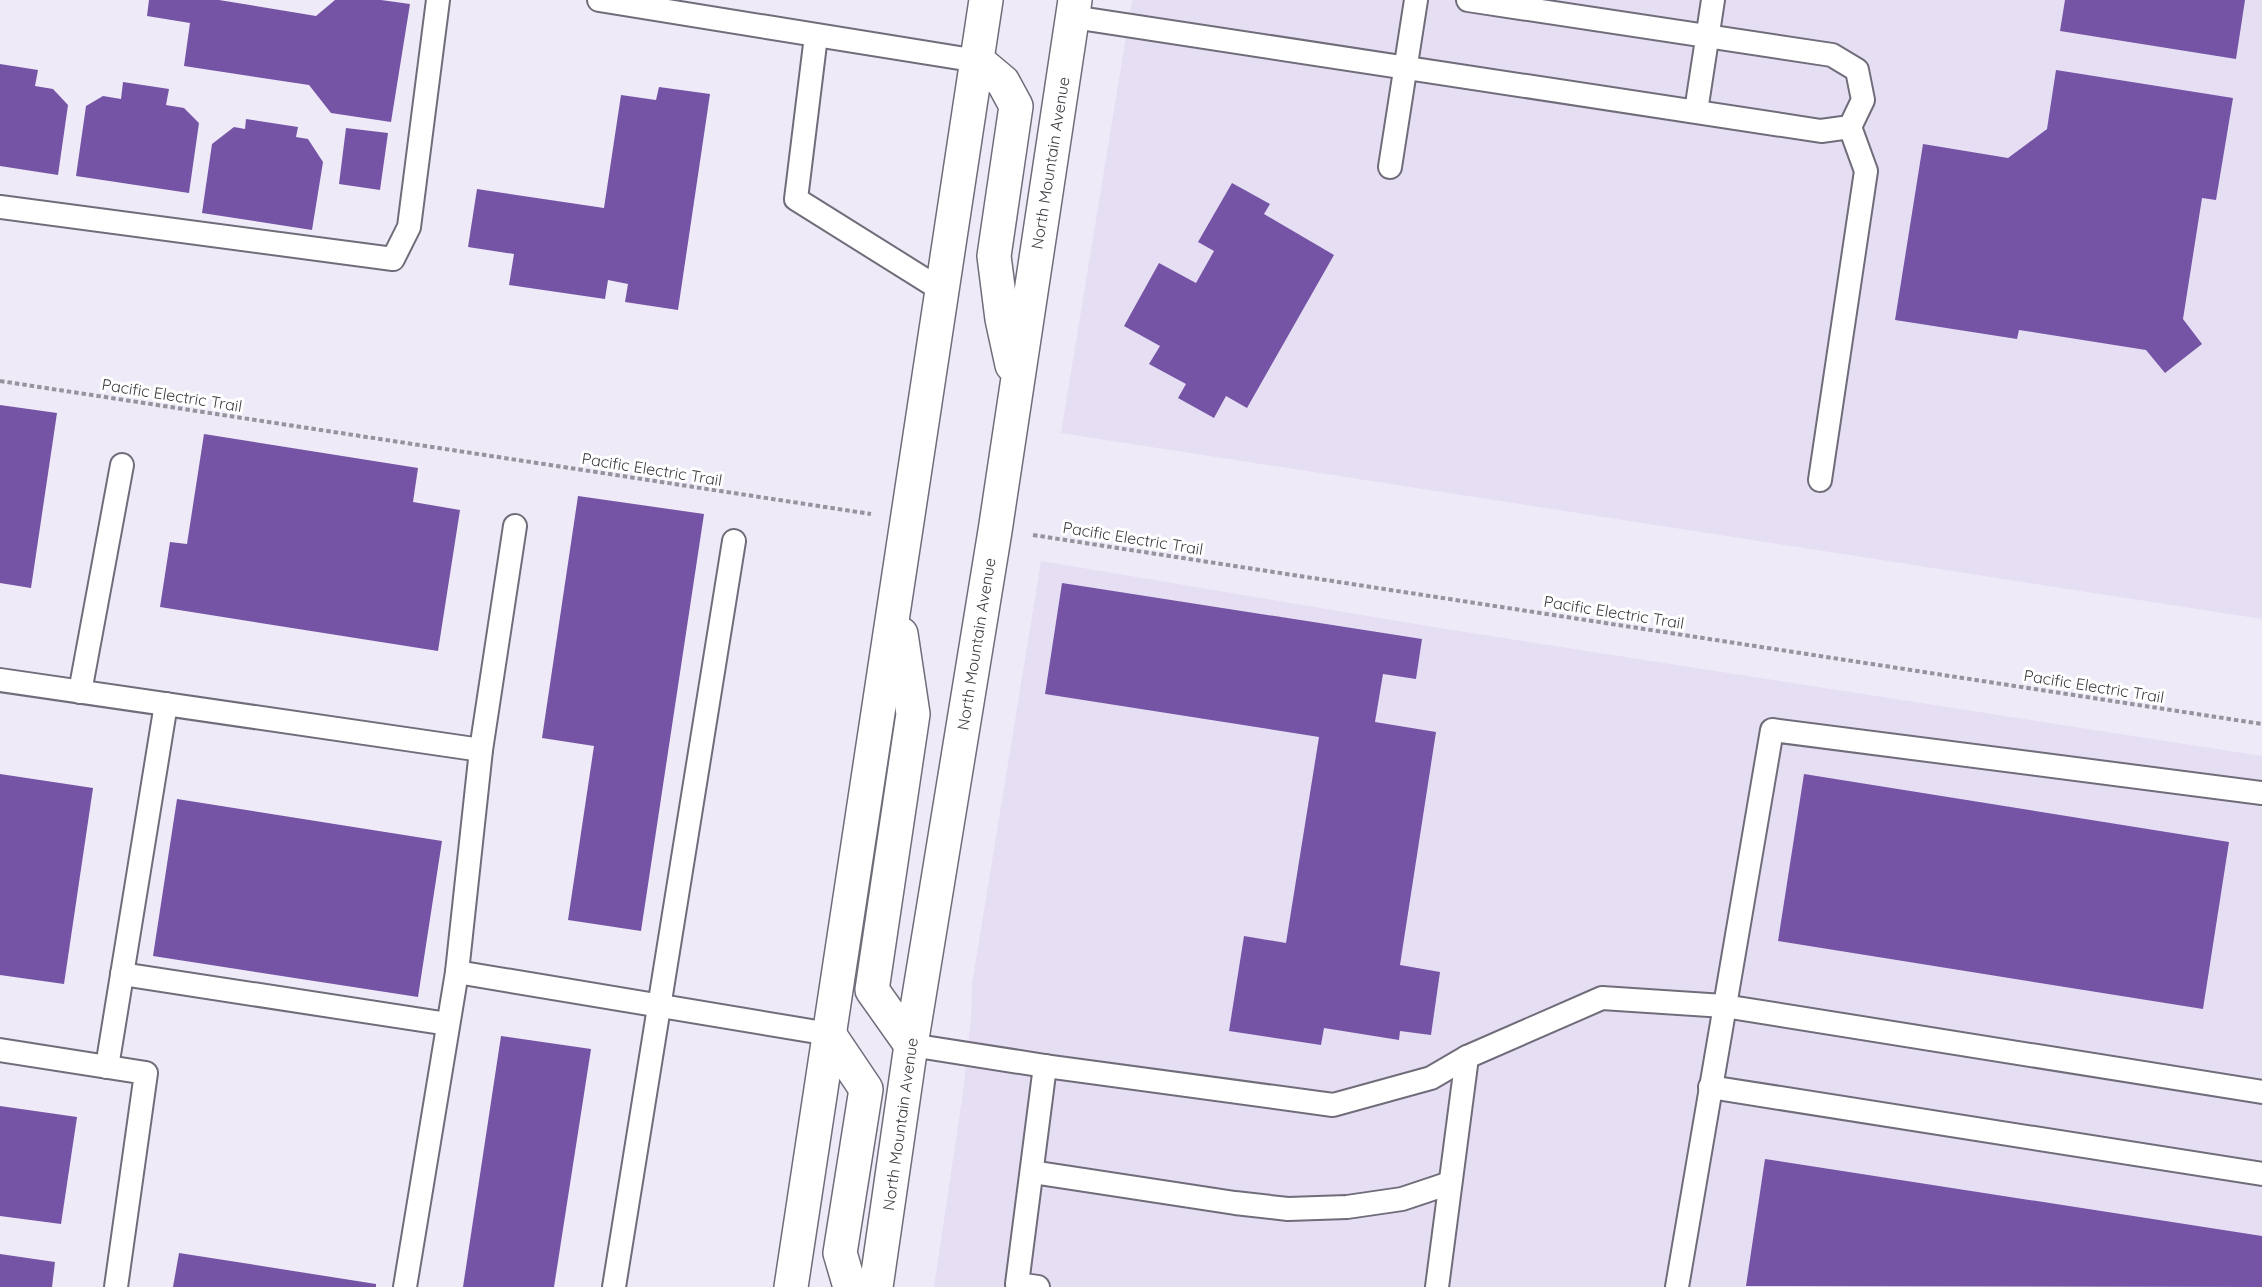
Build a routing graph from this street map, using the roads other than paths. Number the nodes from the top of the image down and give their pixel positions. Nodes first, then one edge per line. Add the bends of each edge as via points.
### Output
1 (438, 0) edge
2 (599, 0) edge
3 (986, 0) edge
4 (1416, 0) edge
5 (1468, 0) edge
6 (1713, 0) edge
7 (661, 5) edge
8 (1069, 6) edge
9 (816, 36) junction
10 (1707, 38) junction
11 (978, 60) junction
12 (1405, 68) junction
13 (1696, 111) junction
14 (1850, 127) junction
15 (1390, 167) dead end
16 (0, 207) edge
17 (943, 291) junction
18 (1016, 382) junction
19 (122, 465) dead end
20 (1820, 480) dead end
21 (515, 526) dead end
22 (734, 541) dead end
23 (896, 602) junction
24 (0, 680) edge
25 (81, 692) junction
26 (165, 704) junction
27 (481, 750) junction
28 (2262, 793) edge
29 (456, 972) junction
30 (122, 974) junction
31 (660, 1006) junction
32 (1724, 1006) junction
33 (448, 1024) junction
34 (829, 1034) junction
35 (911, 1045) junction
36 (0, 1050) edge
37 (1467, 1057) junction
38 (1045, 1066) junction
39 (107, 1067) junction
40 (1710, 1087) junction
41 (2262, 1092) edge
42 (1032, 1172) junction
43 (2262, 1174) edge
44 (1450, 1183) junction
45 (116, 1287) edge
46 (405, 1287) edge
47 (614, 1287) edge
48 (791, 1287) edge
49 (849, 1287) edge
50 (876, 1287) edge
51 (1038, 1287) edge
52 (1437, 1287) edge
53 (1677, 1287) edge

1 - 16 lane via 409,228 393,259
2 - 7 lane
3 - 11 main road
4 - 12 lane
5 - 10 lane
6 - 10 lane
7 - 9 lane
8 - 12 lane
8 - 18 main road, North Mountain Avenue
9 - 11 lane
9 - 17 lane via 796,199
10 - 13 lane
10 - 14 lane via 1832,56 1857,70 1863,100
11 - 17 main road
11 - 18 main road via 1003,82 1016,106 994,256
12 - 13 lane
12 - 15 lane
13 - 14 lane via 1821,131
14 - 20 lane via 1866,171
17 - 23 main road
18 - 35 main road, North Mountain Avenue
19 - 25 lane
21 - 27 lane
22 - 31 lane
23 - 34 main road
23 - 35 main road via 913,714 872,990
24 - 25 lane
25 - 26 lane
26 - 27 lane
26 - 30 lane
27 - 29 lane
28 - 32 lane via 1772,729
29 - 31 lane
29 - 33 lane
30 - 33 lane
30 - 39 lane
31 - 34 lane
31 - 47 lane
32 - 37 lane via 1602,998
32 - 40 lane
32 - 41 lane
33 - 46 lane
34 - 48 main road
34 - 49 main road via 866,1089 840,1253
35 - 38 lane
35 - 50 main road, North Mountain Avenue
36 - 39 lane
37 - 38 lane via 1431,1078 1333,1106
37 - 44 lane
38 - 42 lane
39 - 45 lane via 146,1073
40 - 43 lane
40 - 53 lane
42 - 44 lane via 1288,1209 1347,1208 1402,1199
42 - 51 lane via 1017,1284
44 - 52 lane

